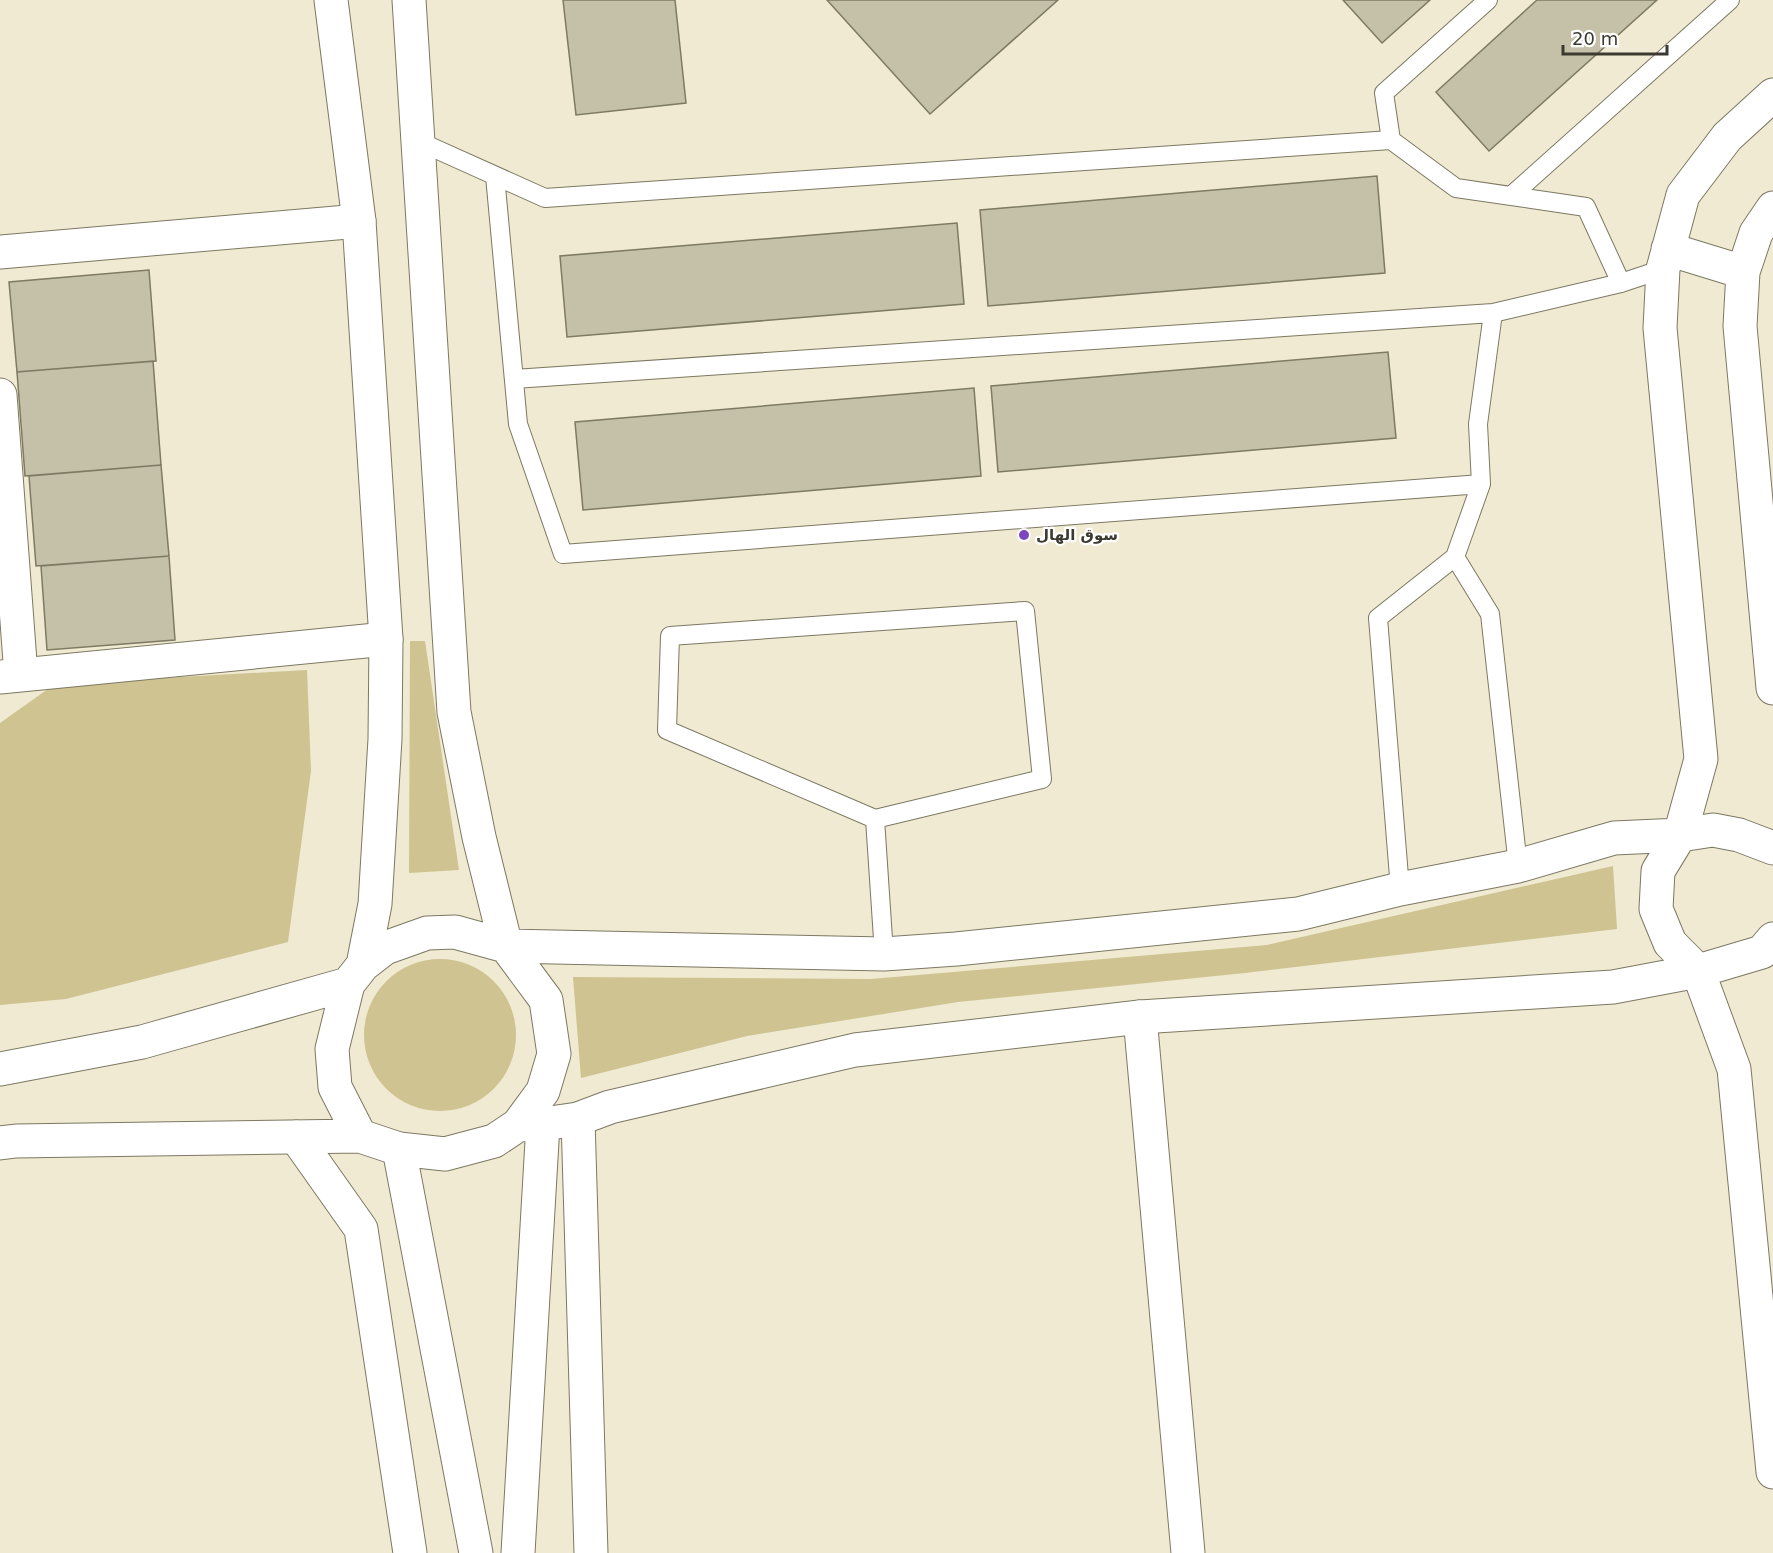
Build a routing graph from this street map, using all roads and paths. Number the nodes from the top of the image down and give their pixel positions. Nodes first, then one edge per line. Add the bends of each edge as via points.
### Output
1 (331, 0) edge
2 (409, 0) edge
3 (1488, 0) edge
4 (1730, 0) edge
5 (1773, 95) edge
6 (1391, 140) junction
7 (418, 141) junction
8 (495, 176) junction
9 (1511, 196) junction
10 (1773, 208) edge
11 (359, 221) junction
12 (0, 252) edge
13 (1665, 259) junction
14 (1743, 272) junction
15 (1621, 282) junction
16 (1493, 313) junction
17 (514, 379) junction
18 (0, 395) edge
19 (1481, 484) junction
20 (1455, 557) junction
21 (386, 639) junction
22 (10, 676) edge
23 (1773, 688) edge
24 (875, 819) junction
25 (1680, 836) junction
26 (1773, 848) edge
27 (1518, 866) junction
28 (1400, 889) junction
29 (1773, 939) edge
30 (506, 946) junction
31 (884, 954) junction
32 (1698, 971) junction
33 (356, 975) junction
34 (1140, 1017) junction
35 (0, 1069) edge
36 (578, 1119) junction
37 (530, 1124) junction
38 (360, 1136) junction
39 (296, 1137) junction
40 (0, 1143) edge
41 (399, 1149) junction
42 (1773, 1472) edge
43 (410, 1553) edge
44 (476, 1553) edge
45 (518, 1553) edge
46 (591, 1553) edge
47 (1188, 1553) edge

1 - 11 main road
2 - 7 main road
3 - 6 lane via 1384,93
4 - 9 lane
5 - 13 main road via 1727,137 1683,195
6 - 8 lane via 545,198
6 - 9 lane via 1456,188
7 - 8 lane
7 - 30 main road via 454,712
8 - 17 lane
9 - 15 lane via 1586,207
10 - 14 main road via 1756,233
11 - 12 main road
11 - 21 main road
13 - 14 main road
13 - 15 lane
13 - 25 main road via 1660,328 1701,759
14 - 23 main road via 1740,326
15 - 16 lane
16 - 17 lane
16 - 19 lane via 1478,424
17 - 19 lane via 518,424 563,554
18 - 22 main road
19 - 20 lane
20 - 27 lane via 1490,614
20 - 28 lane via 1378,618
21 - 22 main road
21 - 33 main road via 385,739 375,904
24 - 24 lane via 667,730 670,636 1025,611 1042,779
24 - 31 lane
25 - 26 main road via 1713,830
25 - 27 main road via 1614,838
25 - 32 main road via 1658,871 1656,909 1670,943
27 - 28 main road
28 - 31 main road via 1298,914
29 - 32 main road via 1762,952
30 - 31 main road
30 - 33 main road via 454,932 427,933 385,948
30 - 37 main road via 546,1000 554,1054
32 - 34 main road via 1613,987
32 - 42 main road via 1734,1069
33 - 35 main road via 142,1042
33 - 38 main road via 332,1049 335,1087
34 - 36 main road via 855,1050 610,1107
34 - 47 main road
36 - 37 main road
36 - 46 main road
37 - 41 main road via 494,1141 445,1155
37 - 45 main road
38 - 39 main road
38 - 41 main road
39 - 40 main road
39 - 43 main road via 361,1228
41 - 44 main road

